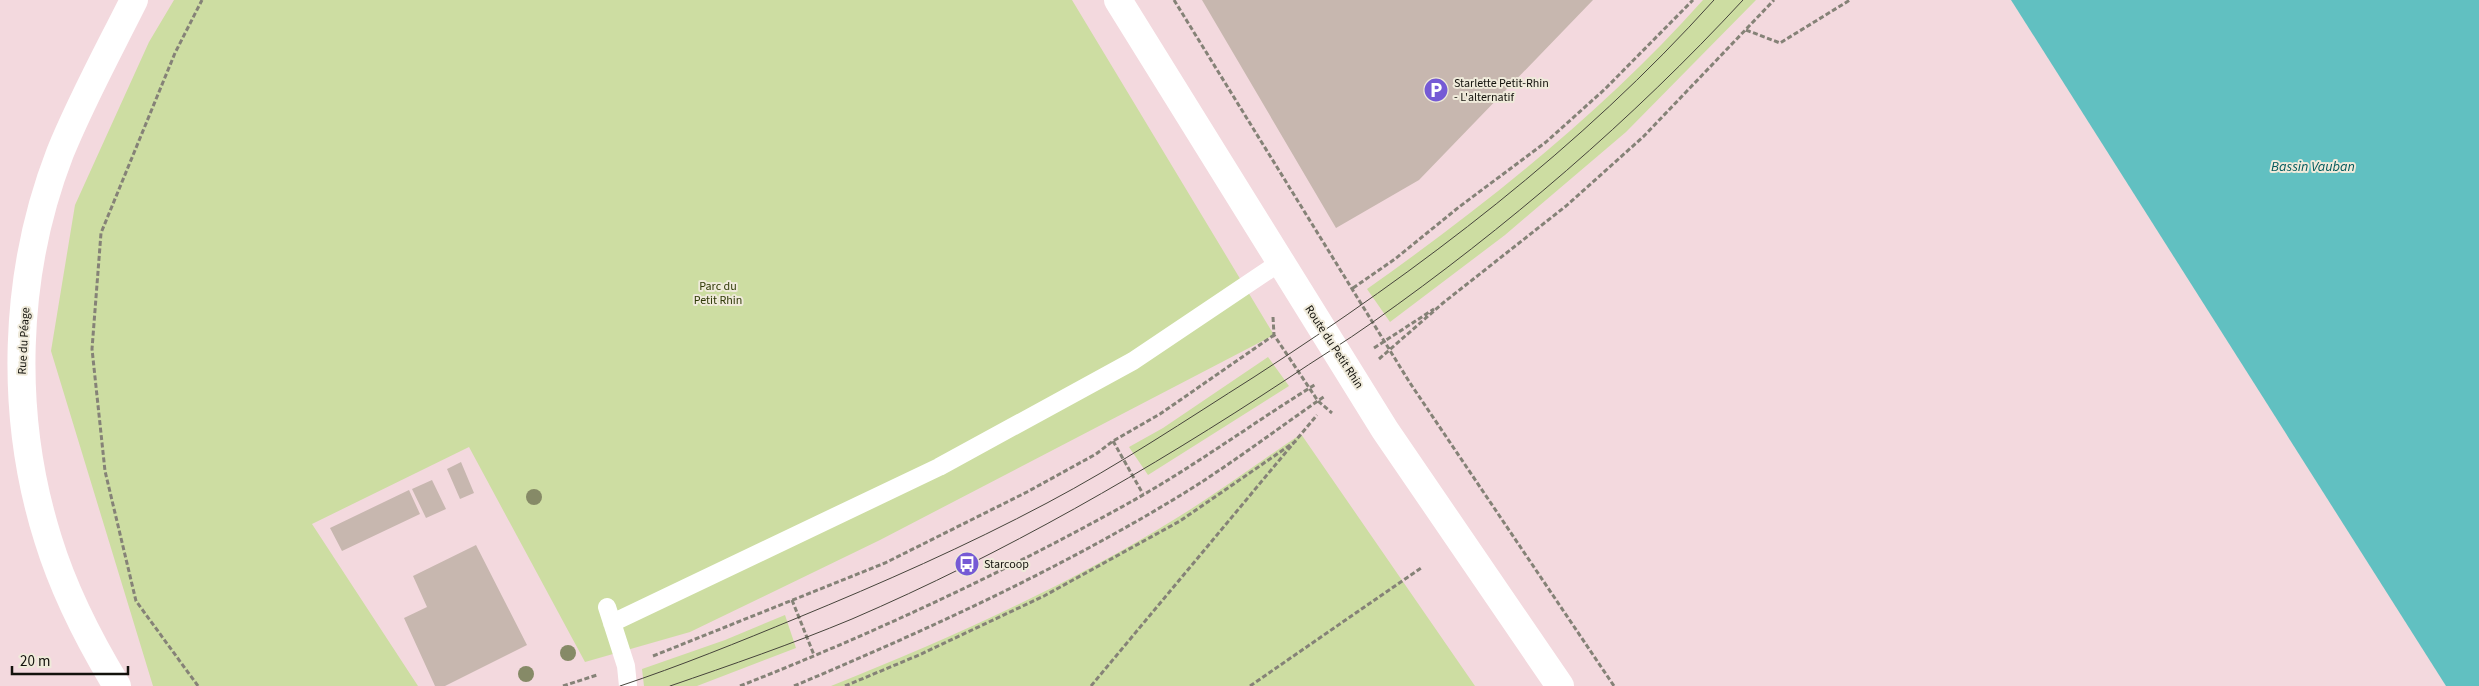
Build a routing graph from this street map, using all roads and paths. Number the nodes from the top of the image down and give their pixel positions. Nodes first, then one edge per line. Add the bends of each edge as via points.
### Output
1 (134, 0) edge
2 (202, 0) edge
3 (1118, 0) edge
4 (1174, 0) edge
5 (1693, 0) edge
6 (1774, 0) edge
7 (1850, 0) edge
8 (1746, 30) junction
9 (1280, 262) junction
10 (1353, 288) junction
11 (1443, 303) junction
12 (1385, 341) junction
13 (1390, 351) junction
14 (1346, 366) junction
15 (1310, 388) junction
16 (1317, 414) dead end
17 (1113, 441) junction
18 (1296, 441) junction
19 (1143, 494) junction
20 (1421, 568) dead end
21 (792, 600) junction
22 (814, 655) junction
23 (626, 666) junction
24 (117, 686) edge
25 (198, 686) edge
26 (563, 686) edge
27 (628, 686) edge
28 (740, 686) edge
29 (794, 686) edge
30 (845, 686) edge
31 (1090, 686) edge
32 (1250, 686) edge
33 (1560, 686) edge
34 (1614, 686) edge

1 - 24 street, Rue du Péage via 60,153 37,228 22,338 25,426 34,485 47,538 76,612
2 - 25 path via 175,53 101,232 92,349 105,471 136,602
3 - 9 street, Route du Petit Rhin
4 - 10 path
5 - 10 path via 1605,89 1546,142
6 - 8 path
7 - 8 path via 1780,43
8 - 11 path via 1636,144 1566,206
9 - 14 street, Route du Petit Rhin
9 - 23 lane via 1133,361 939,467 609,615
10 - 12 path
11 - 12 path
11 - 13 path
12 - 13 path
12 - 14 path
13 - 34 path
14 - 15 path
14 - 33 street, Route du Petit Rhin via 1385,430
15 - 17 path via 1274,335 1160,414
15 - 19 path
15 - 29 path via 1318,401 1183,494 1105,540 1002,593
16 - 18 path
17 - 19 path
17 - 21 path via 1096,454 885,564
18 - 30 path via 1180,521 1044,596
18 - 31 path
19 - 22 path via 956,591
20 - 32 path
21 - 22 path
21 - 23 path
22 - 28 path
23 - 26 path
23 - 27 lane

